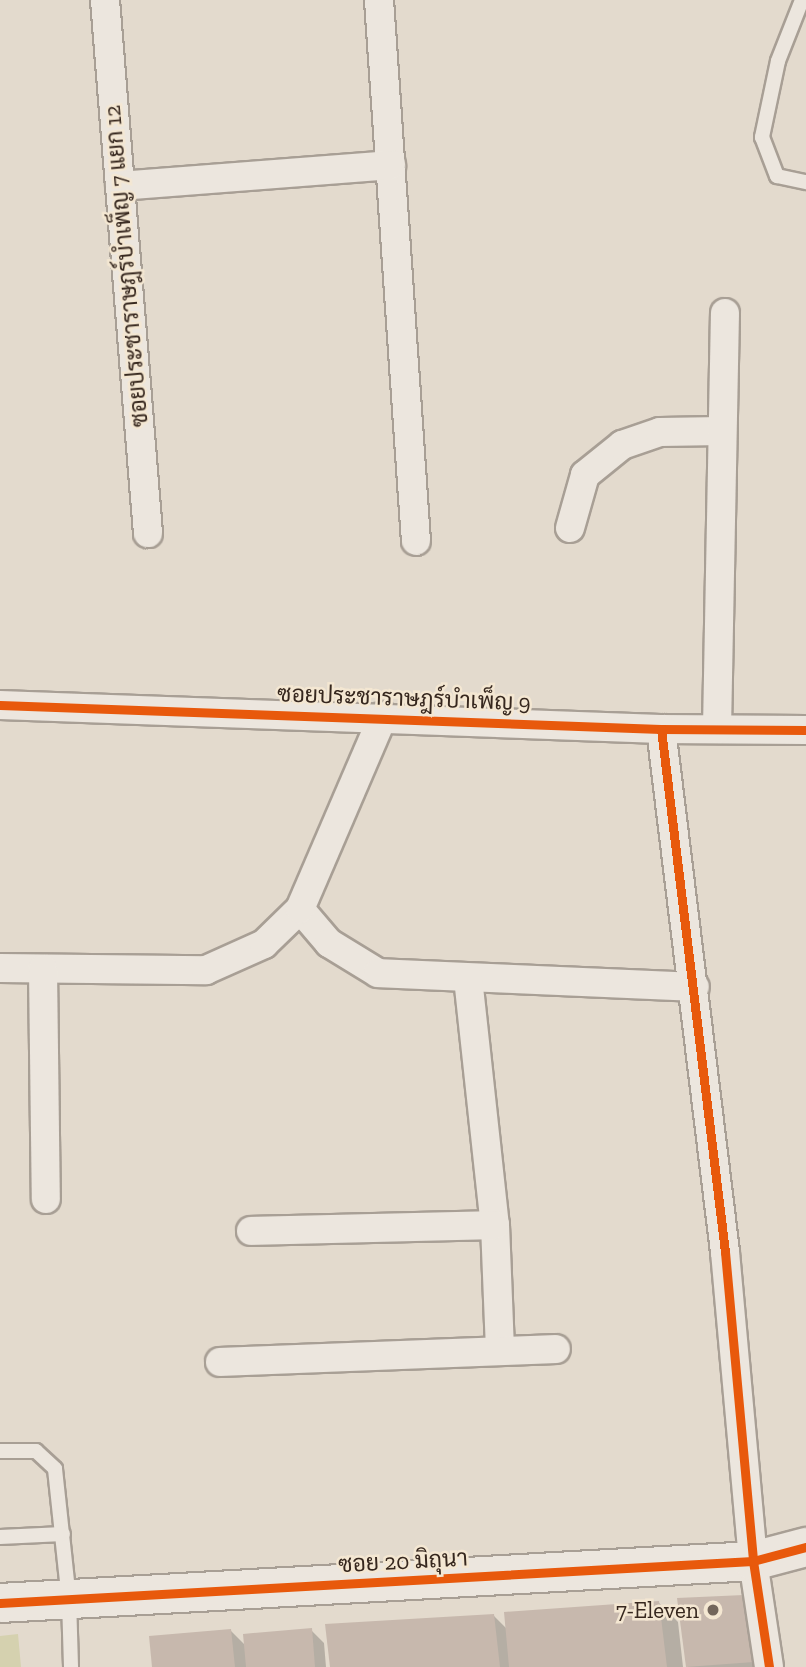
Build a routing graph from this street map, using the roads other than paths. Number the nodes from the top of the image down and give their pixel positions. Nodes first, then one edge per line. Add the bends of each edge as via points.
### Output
1 (104, 0) edge
2 (379, 0) edge
3 (802, 0) edge
4 (391, 165) junction
5 (806, 182) edge
6 (120, 186) junction
7 (725, 313) dead end
8 (722, 431) junction
9 (570, 528) dead end
10 (148, 533) dead end
11 (416, 541) dead end
12 (0, 705) edge
13 (383, 716) junction
14 (660, 729) junction
15 (717, 729) junction
16 (806, 730) edge
17 (300, 909) junction
18 (0, 968) edge
19 (43, 969) junction
20 (468, 978) junction
21 (695, 987) junction
22 (46, 1199) dead end
23 (495, 1225) junction
24 (251, 1231) dead end
25 (500, 1349) junction
26 (556, 1349) dead end
27 (220, 1362) dead end
28 (0, 1451) edge
29 (63, 1534) junction
30 (0, 1537) edge
31 (806, 1547) edge
32 (753, 1561) junction
33 (69, 1599) junction
34 (0, 1603) edge
35 (71, 1667) edge
36 (768, 1667) edge

1 - 6 street, ซอยประชาราษฎร์บำเพ็ญ 7 แยก 12
2 - 4 street
3 - 5 lane via 775,72 762,137 777,176
4 - 6 street
4 - 11 street
6 - 10 street, ซอยประชาราษฎร์บำเพ็ญ 7 แยก 12
7 - 8 street
8 - 9 street via 660,432 622,445 586,475
8 - 15 street
12 - 13 street, ซอยประชาราษฎร์บำเพ็ญ 9
13 - 14 street, ซอยประชาราษฎร์บำเพ็ญ 9
13 - 17 street
14 - 15 street, ซอยประชาราษฎร์บำเพ็ญ 9
14 - 21 street
15 - 16 street, ซอยประชาราษฎร์บำเพ็ญ 9
17 - 19 street via 264,944 206,971
17 - 20 street via 329,943 377,973
18 - 19 street
19 - 22 street
20 - 21 street
20 - 23 street
21 - 32 street
23 - 24 street
23 - 25 street
25 - 26 street
25 - 27 street
28 - 29 lane via 36,1451 47,1457 55,1469
29 - 30 lane
29 - 33 lane
31 - 32 street, ซอย 20 มิถุนา
32 - 33 street, ซอย 20 มิถุนา
32 - 36 street
33 - 34 street, ซอย 20 มิถุนา
33 - 35 lane

